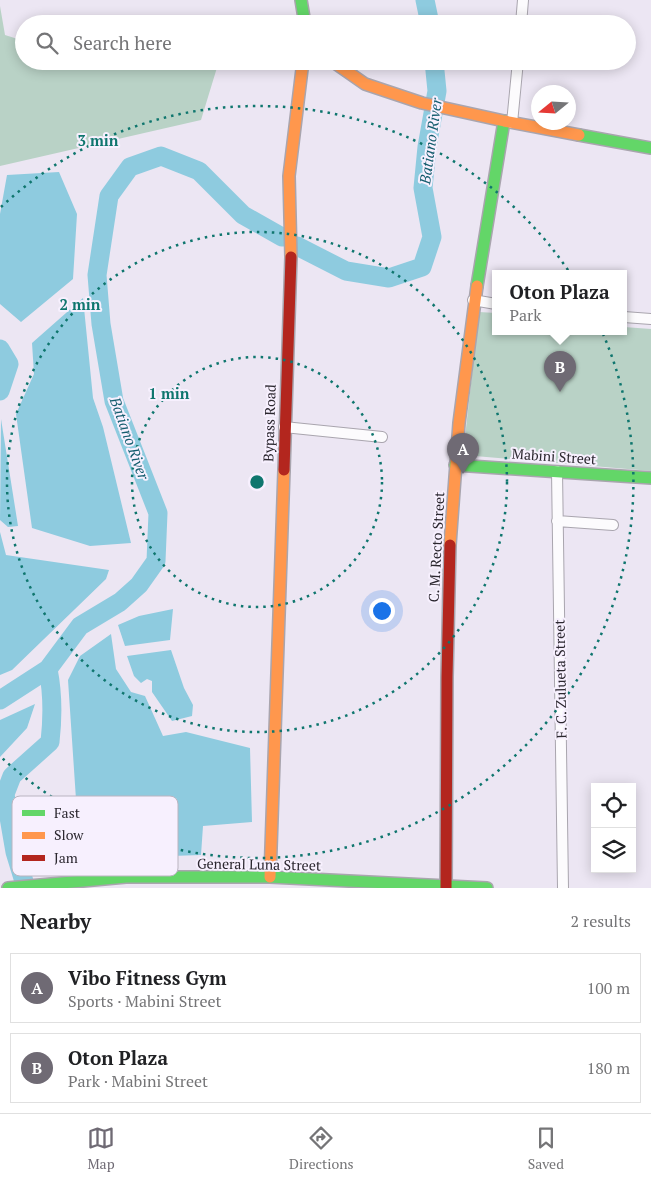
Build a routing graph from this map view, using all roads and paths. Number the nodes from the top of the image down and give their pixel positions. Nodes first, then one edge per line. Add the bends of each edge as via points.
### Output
1 (301, 0) edge
2 (523, 0) edge
3 (304, 15) edge
4 (522, 15) edge
5 (303, 70) edge
6 (345, 70) edge
7 (517, 70) edge
8 (508, 122) junction
9 (651, 148) edge
10 (473, 300) junction
11 (492, 303) edge
12 (627, 317) edge
13 (651, 319) edge
14 (284, 426) junction
15 (382, 436) dead end
16 (455, 465) junction
17 (557, 471) junction
18 (651, 478) edge
19 (557, 521) junction
20 (613, 525) dead end
21 (270, 877) junction
22 (11, 888) edge
23 (446, 888) edge
24 (487, 888) edge
25 (563, 888) edge

1 - 3 main road
2 - 4 street
5 - 14 main road, Bypass Road via 289,176 291,251
6 - 8 main road via 364,84 383,91
7 - 8 street
8 - 9 main road
8 - 10 main road, C. M. Recto Street
10 - 11 street
10 - 16 main road, C. M. Recto Street
12 - 13 street
14 - 15 street
14 - 21 main road, Bypass Road
16 - 17 main road, Mabini Street
16 - 23 main road, C. M. Recto Street via 448,588
17 - 18 main road, Mabini Street
17 - 19 street, F. C. Zulueta Street
19 - 20 street
19 - 25 street, F. C. Zulueta Street
21 - 22 main road, General Luna Street via 126,877
21 - 23 main road, General Luna Street
23 - 24 main road, General Luna Street

